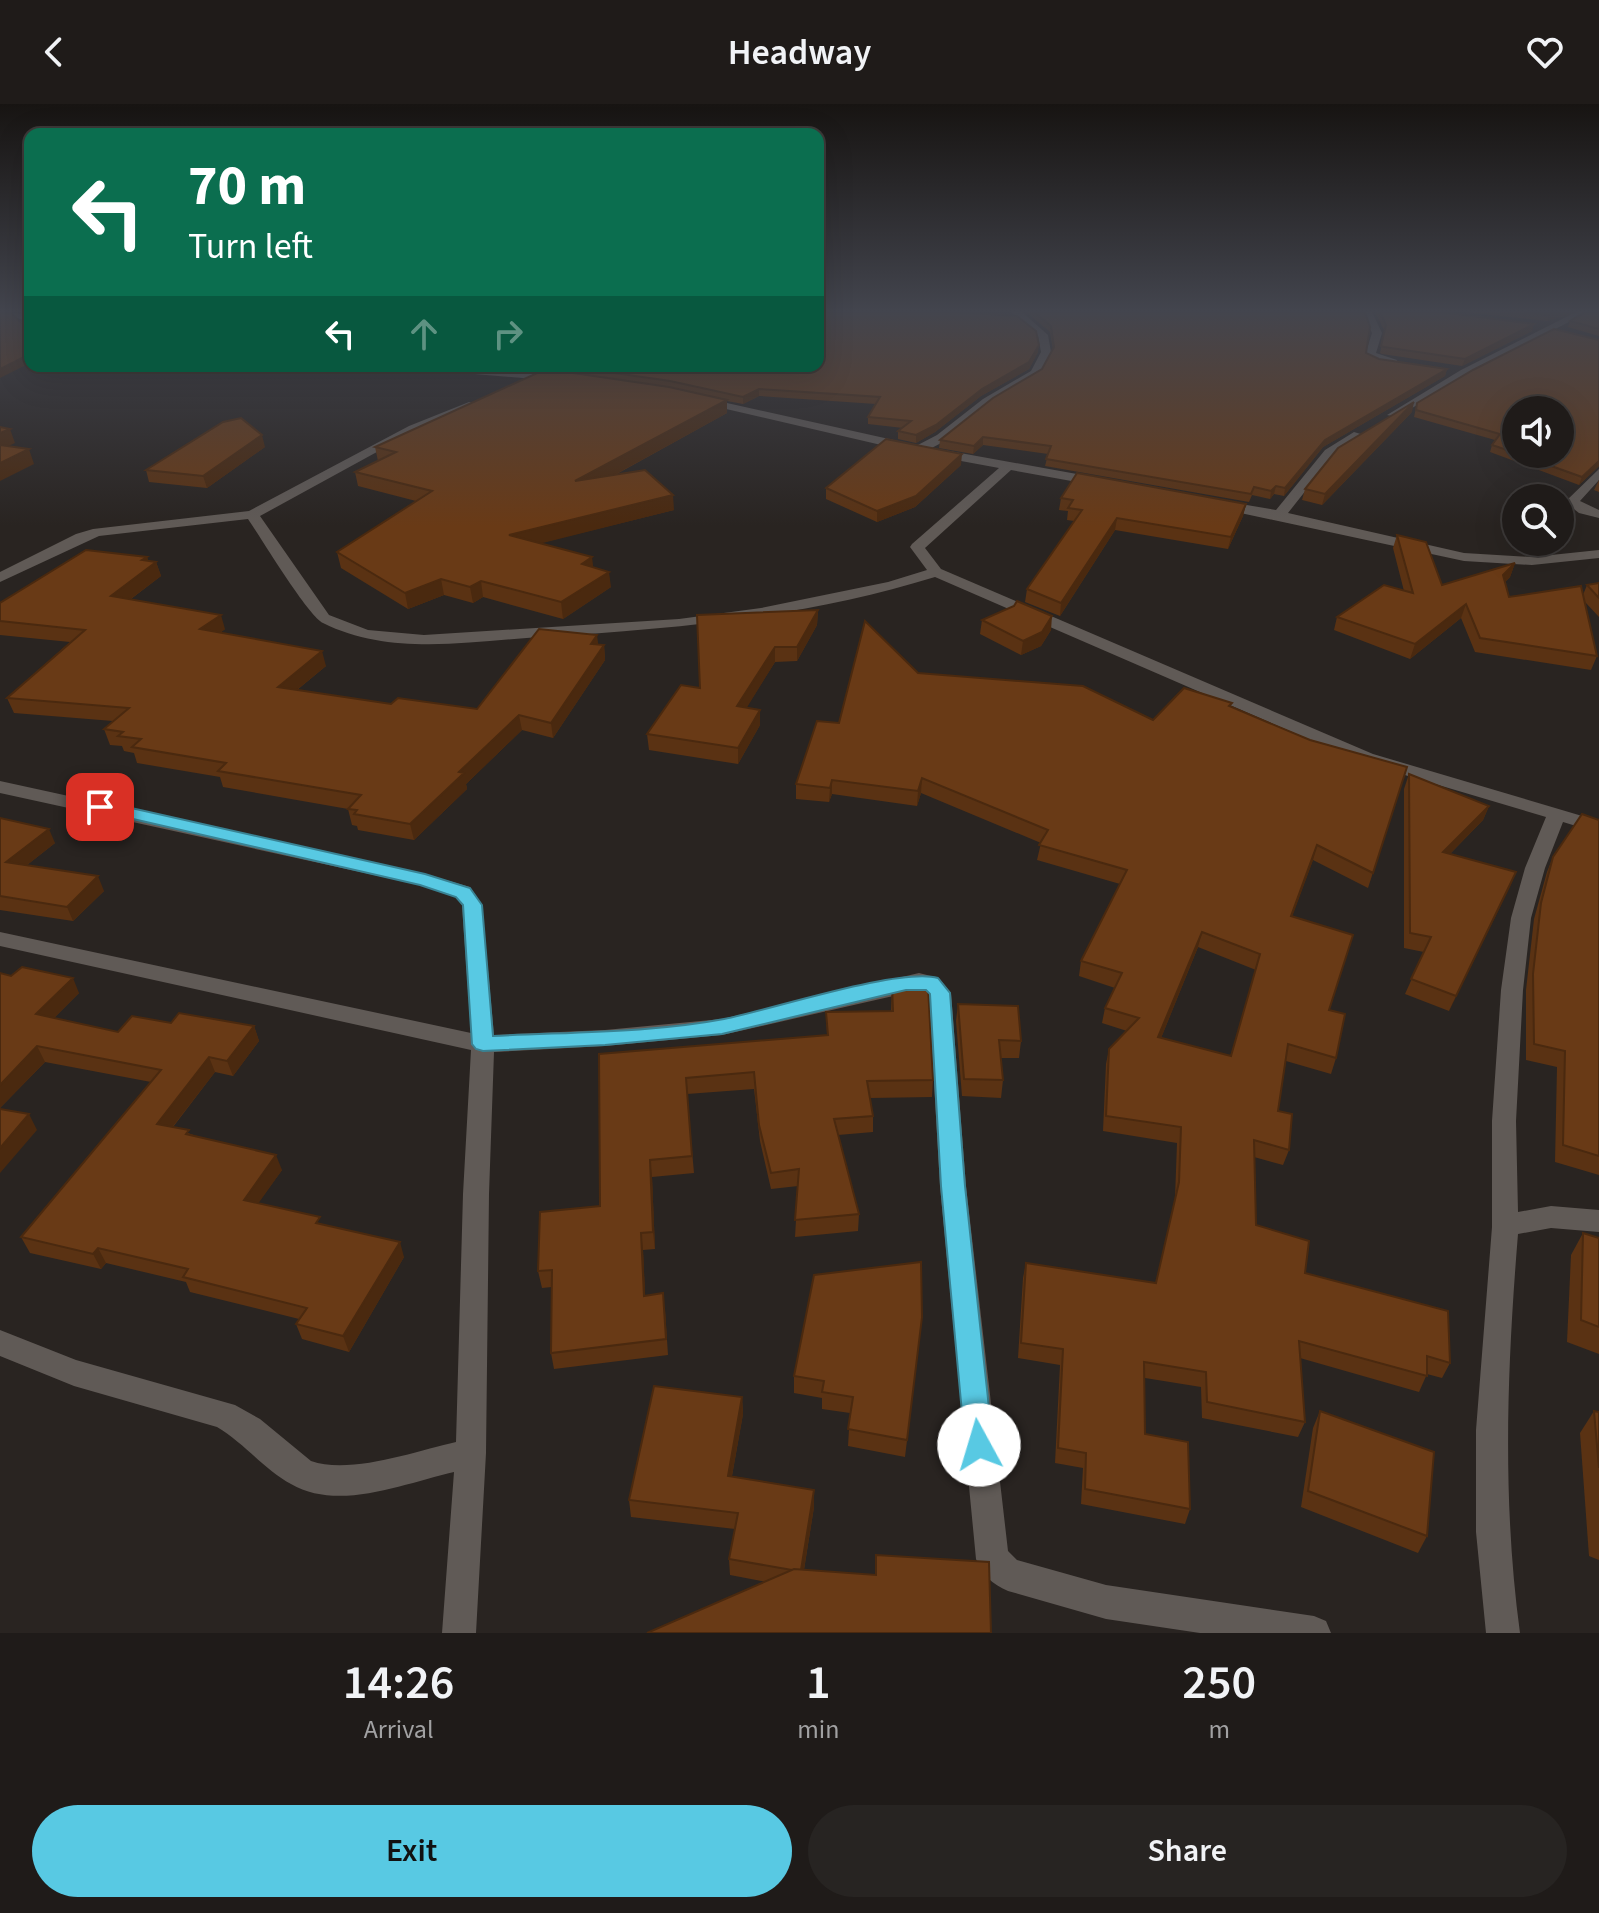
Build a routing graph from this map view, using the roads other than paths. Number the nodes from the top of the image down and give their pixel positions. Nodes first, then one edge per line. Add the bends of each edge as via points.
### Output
1 (527, 383) edge
2 (1017, 383) edge
3 (1446, 383) edge
4 (511, 389) edge
5 (683, 397) edge
6 (483, 400) edge
7 (1384, 420) edge
8 (1370, 428) edge
9 (918, 450) junction
10 (1009, 465) junction
11 (1599, 473) edge
12 (1113, 485) edge
13 (1205, 502) edge
14 (1599, 514) edge
15 (252, 515) junction
16 (1279, 515) junction
17 (1599, 554) edge
18 (936, 572) junction
19 (0, 578) edge
20 (0, 787) edge
21 (1556, 816) junction
22 (1599, 827) edge
23 (0, 939) edge
24 (483, 1044) junction
25 (1599, 1221) edge
26 (1505, 1227) junction
27 (0, 1343) edge
28 (471, 1453) junction
29 (459, 1633) edge
30 (1314, 1633) edge
31 (1503, 1633) edge

1 - 4 street
2 - 9 street
3 - 7 street
5 - 9 street
6 - 15 street via 413,428
8 - 16 street via 1329,453
9 - 10 street
10 - 12 street
10 - 18 street via 917,547
11 - 14 street via 1572,502
13 - 16 street
15 - 18 street via 324,618 365,634 424,640 761,613
15 - 19 street via 98,532
16 - 17 street via 1464,557 1532,561
18 - 21 street via 1356,753
20 - 24 street via 280,846 463,892 472,905
21 - 22 street
21 - 26 street via 1535,868 1519,932 1504,1121
23 - 24 street
24 - 28 street
24 - 30 street via 722,1027 906,983 931,983 940,993 953,1186 992,1559 1008,1574 1106,1602
25 - 26 street via 1538,1216
26 - 31 street via 1491,1462
27 - 28 street via 74,1373 224,1415 301,1473 318,1479 354,1480
28 - 29 street

